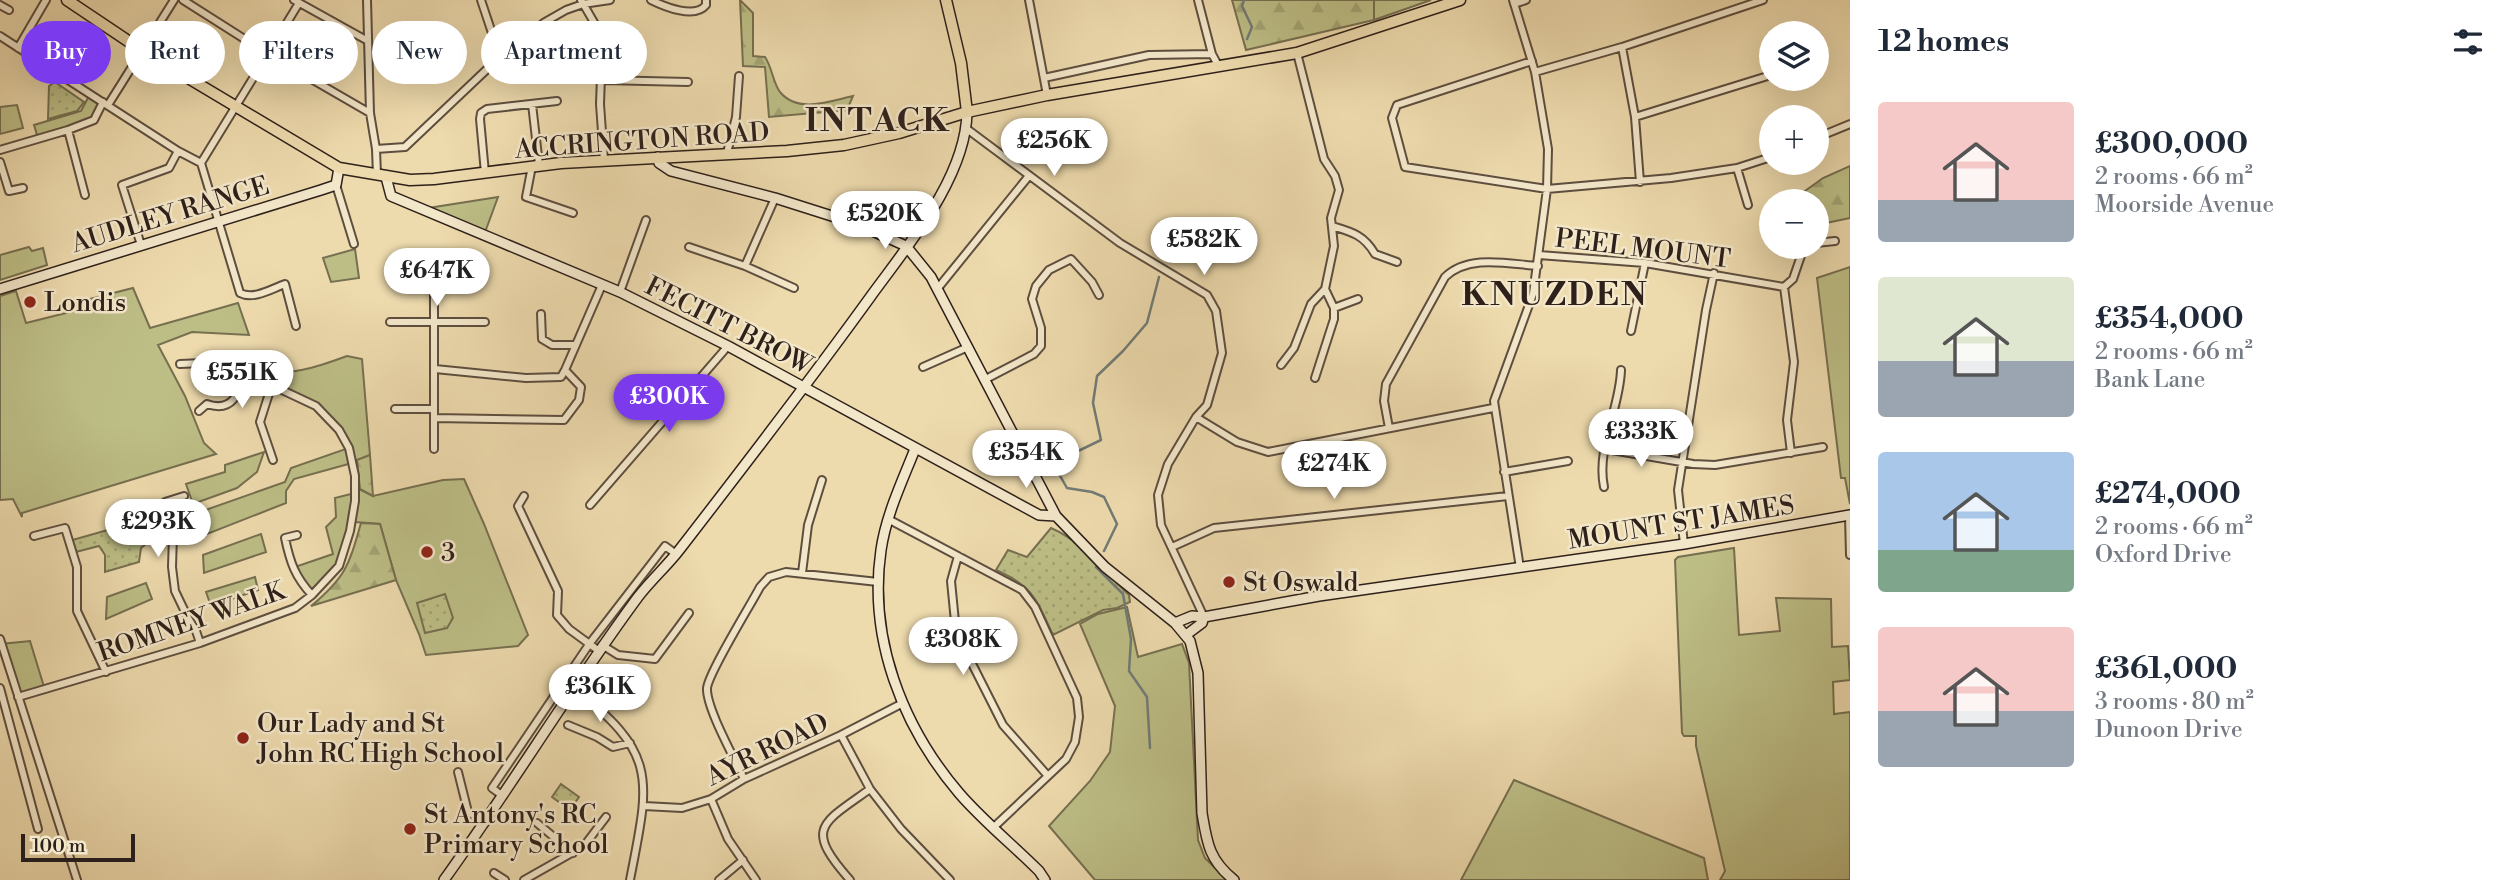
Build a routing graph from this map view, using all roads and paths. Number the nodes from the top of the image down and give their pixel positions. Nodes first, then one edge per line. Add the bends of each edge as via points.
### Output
1 (46, 0) edge
2 (67, 0) edge
3 (174, 0) edge
4 (183, 0) edge
5 (367, 0) edge
6 (481, 0) edge
7 (610, 0) edge
8 (651, 0) edge
9 (706, 0) edge
10 (946, 0) edge
11 (1029, 0) edge
12 (1198, 0) edge
13 (1460, 0) edge
14 (1526, 0) edge
15 (1763, 0) edge
16 (296, 1) edge
17 (582, 2) edge
18 (1513, 2) edge
19 (0, 5) edge
20 (9, 10) dead end
21 (161, 21) edge
22 (285, 21) edge
23 (488, 21) edge
24 (547, 21) edge
25 (593, 21) edge
26 (0, 36) edge
27 (239, 36) edge
28 (125, 39) edge
29 (368, 41) junction
30 (1622, 47) junction
31 (18, 48) junction
32 (1297, 52) junction
33 (1212, 54) junction
34 (1532, 61) junction
35 (1219, 67) junction
36 (1535, 72) junction
37 (481, 75) edge
38 (125, 76) edge
39 (739, 76) dead end
40 (1044, 78) junction
41 (1759, 79) edge
42 (647, 81) edge
43 (688, 82) dead end
44 (197, 84) edge
45 (249, 84) edge
46 (320, 84) edge
47 (602, 84) edge
48 (1047, 95) junction
49 (556, 101) dead end
50 (105, 104) junction
51 (532, 104) junction
52 (234, 107) junction
53 (967, 112) junction
54 (370, 113) junction
55 (1635, 117) junction
56 (1850, 124) edge
57 (68, 130) junction
58 (967, 130) junction
59 (1829, 133) edge
60 (376, 149) junction
61 (0, 150) edge
62 (178, 151) junction
63 (727, 153) junction
64 (658, 157) junction
65 (604, 160) junction
66 (1759, 161) edge
67 (0, 162) edge
68 (201, 163) junction
69 (535, 166) junction
70 (339, 168) junction
71 (1737, 168) junction
72 (485, 173) junction
73 (382, 176) junction
74 (1028, 177) junction
75 (1640, 182) junction
76 (336, 185) junction
77 (23, 188) dead end
78 (1547, 189) junction
79 (85, 195) dead end
80 (775, 198) junction
81 (1748, 205) dead end
82 (572, 213) dead end
83 (219, 220) junction
84 (646, 220) dead end
85 (1332, 226) junction
86 (1835, 241) dead end
87 (1829, 242) edge
88 (354, 244) dead end
89 (141, 245) junction
90 (906, 246) junction
91 (689, 247) dead end
92 (1539, 255) junction
93 (1800, 259) edge
94 (1397, 262) dead end
95 (1645, 262) junction
96 (1538, 265) junction
97 (745, 266) junction
98 (1714, 273) junction
99 (457, 277) dead end
100 (602, 285) junction
101 (1784, 287) junction
102 (794, 288) dead end
103 (938, 288) junction
104 (0, 289) edge
105 (1325, 289) junction
106 (620, 292) junction
107 (1099, 295) dead end
108 (1358, 299) dead end
109 (1334, 308) junction
110 (541, 314) dead end
111 (390, 321) dead end
112 (485, 321) dead end
113 (435, 322) junction
114 (296, 326) dead end
115 (1631, 331) dead end
116 (576, 345) junction
117 (728, 346) junction
118 (968, 347) junction
119 (180, 365) dead end
120 (1281, 365) dead end
121 (923, 367) dead end
122 (435, 369) junction
123 (565, 370) junction
124 (245, 372) junction
125 (1315, 377) dead end
126 (1631, 377) dead end
127 (984, 380) junction
128 (272, 384) junction
129 (805, 388) junction
130 (1493, 408) junction
131 (394, 409) dead end
132 (434, 409) junction
133 (199, 411) dead end
134 (1196, 417) junction
135 (434, 418) junction
136 (1389, 428) junction
137 (1823, 447) dead end
138 (434, 449) dead end
139 (915, 449) junction
140 (1606, 449) junction
141 (1791, 453) junction
142 (273, 460) dead end
143 (1567, 461) dead end
144 (1681, 462) junction
145 (1504, 472) junction
146 (822, 480) dead end
147 (1605, 487) dead end
148 (184, 496) dead end
149 (524, 496) dead end
150 (1508, 496) junction
151 (590, 505) dead end
152 (1849, 515) edge
153 (1056, 516) junction
154 (888, 519) junction
155 (297, 535) dead end
156 (34, 536) dead end
157 (1684, 544) junction
158 (1172, 547) junction
159 (676, 554) junction
160 (958, 555) junction
161 (1850, 555) edge
162 (1520, 568) junction
163 (802, 573) junction
164 (878, 582) junction
165 (312, 594) junction
166 (689, 613) dead end
167 (1204, 617) junction
168 (1175, 623) junction
169 (1186, 635) junction
170 (0, 639) edge
171 (200, 643) junction
172 (590, 643) junction
173 (600, 648) junction
174 (2, 650) edge
175 (106, 672) junction
176 (0, 688) edge
177 (573, 688) junction
178 (18, 697) junction
179 (901, 704) junction
180 (568, 725) dead end
181 (842, 735) junction
182 (629, 743) junction
183 (458, 772) dead end
184 (1048, 776) junction
185 (744, 779) junction
186 (870, 789) junction
187 (503, 796) junction
188 (711, 799) junction
189 (644, 806) junction
190 (606, 817) dead end
191 (486, 822) junction
192 (537, 823) dead end
193 (994, 827) junction
194 (38, 829) dead end
195 (573, 853) junction
196 (743, 860) junction
197 (494, 873) dead end
198 (78, 880) edge
199 (444, 880) edge
200 (505, 880) edge
201 (524, 880) edge
202 (630, 880) edge
203 (719, 880) edge
204 (756, 880) edge
205 (850, 880) edge
206 (950, 880) edge
207 (1045, 880) edge
208 (1234, 880) edge

1 - 31 street
2 - 28 main road, ACCRINGTON ROAD
3 - 21 street
4 - 27 street
5 - 29 street
6 - 23 street
7 - 17 street
8 - 9 street via 694,13 702,11
10 - 53 main road via 954,23
11 - 40 street
12 - 33 street
13 - 32 main road, ACCRINGTON ROAD
14 - 18 street
15 - 30 street
16 - 22 street
16 - 29 street
17 - 24 street
17 - 25 street
18 - 34 street
19 - 20 street
26 - 31 street
29 - 54 street
30 - 36 street
30 - 55 street
31 - 50 street
32 - 35 main road, ACCRINGTON ROAD
32 - 85 street via 1324,159 1339,190
33 - 35 street
33 - 40 street via 1149,55
34 - 36 street
34 - 78 street via 1397,105 1392,118 1405,167
35 - 48 main road, ACCRINGTON ROAD
36 - 78 street via 1548,149
37 - 60 street via 405,147
38 - 50 street
39 - 63 street
40 - 48 street
41 - 55 street
42 - 43 street
44 - 52 main road, ACCRINGTON ROAD
45 - 52 street
46 - 54 street
47 - 65 street
48 - 53 main road, ACCRINGTON ROAD
49 - 51 street
50 - 57 street via 93,120
50 - 62 street
51 - 69 street
51 - 72 street via 487,108 481,113
52 - 68 street
52 - 70 main road, ACCRINGTON ROAD
53 - 58 main road
53 - 63 main road, ACCRINGTON ROAD via 844,145
54 - 60 street
55 - 75 street
56 - 59 street
57 - 61 street
57 - 79 street
58 - 74 street
58 - 90 main road via 950,179
60 - 73 street
62 - 68 street
62 - 89 street via 169,168 122,185
63 - 64 main road, ACCRINGTON ROAD
64 - 65 main road, ACCRINGTON ROAD
64 - 80 main road via 671,171
65 - 69 main road, ACCRINGTON ROAD
66 - 71 street
67 - 77 street via 9,191
68 - 83 street
69 - 72 main road, ACCRINGTON ROAD
69 - 82 street via 526,197
70 - 73 main road, ACCRINGTON ROAD
70 - 76 main road
71 - 75 street
71 - 81 street
72 - 73 main road, ACCRINGTON ROAD via 434,179
73 - 100 main road, FECITT BROW via 391,196
74 - 103 street
74 - 134 street via 1127,247 1207,295 1216,311 1222,353 1207,405
75 - 78 street
76 - 83 main road, AUDLEY RANGE
76 - 88 street
78 - 92 street
80 - 90 main road via 857,224
80 - 97 street
83 - 89 main road, AUDLEY RANGE
83 - 114 street via 240,293 256,295 285,284
84 - 106 street
85 - 94 street via 1356,233 1375,254
85 - 105 street via 1334,246
86 - 87 street
89 - 104 main road, AUDLEY RANGE
90 - 103 main road
90 - 129 main road
91 - 97 street
92 - 95 street, PEEL MOUNT
92 - 96 street
93 - 101 street via 1793,279
95 - 98 street, PEEL MOUNT
95 - 115 street
96 - 130 street via 1524,324
96 - 136 street via 1467,264 1444,277 1386,384
97 - 102 street
98 - 101 street, PEEL MOUNT
98 - 144 street
99 - 113 street via 440,277 434,285
100 - 106 main road, FECITT BROW
100 - 116 street
101 - 141 street via 1794,362 1787,420
103 - 118 main road
105 - 109 street
105 - 120 street via 1311,303 1294,348
106 - 117 main road, FECITT BROW
107 - 127 street via 1071,259 1049,270 1032,299 1041,346
108 - 109 street
109 - 125 street
110 - 116 street via 542,339 552,345
111 - 113 street
112 - 113 street
113 - 122 street
116 - 123 street
117 - 129 main road, FECITT BROW
117 - 151 street
118 - 121 street
118 - 127 main road
119 - 124 street, ROMNEY WALK via 222,365
122 - 123 street via 526,378 561,377
122 - 132 street
123 - 135 street via 581,387 579,400 564,420
124 - 128 street, ROMNEY WALK
124 - 133 street via 237,396 229,404 206,404
126 - 140 street via 1621,373
127 - 153 main road
128 - 142 street via 260,422
128 - 165 street, ROMNEY WALK via 316,406 339,430 355,475 350,531 339,566
129 - 139 main road, FECITT BROW
129 - 159 main road
130 - 136 street
130 - 145 street
131 - 132 street
132 - 135 street
134 - 136 street via 1237,442 1268,452
134 - 158 street via 1159,487 1159,516
135 - 138 street
137 - 141 street
139 - 153 main road, FECITT BROW via 1039,515
139 - 154 main road
140 - 144 street
140 - 147 street
141 - 144 street via 1715,465
143 - 145 street
144 - 157 street via 1678,505
145 - 150 street
146 - 163 street via 808,525
148 - 171 street via 165,502 173,534 172,567 177,597
149 - 172 street via 519,506 558,591 556,615
150 - 158 street via 1214,528
150 - 162 street
152 - 157 main road, MOUNT ST JAMES
152 - 161 street
153 - 168 main road via 1105,567
154 - 160 street
154 - 164 main road
155 - 165 street via 285,538 291,563
156 - 175 street via 65,528 77,567 77,611
157 - 162 main road, MOUNT ST JAMES
158 - 167 street
159 - 172 street via 665,546
159 - 173 main road via 648,583
160 - 184 street via 951,581 956,632 1003,725
160 - 184 street via 1022,590 1035,607 1077,698 1075,742 1066,759
162 - 167 main road, MOUNT ST JAMES
163 - 164 street
163 - 185 street via 780,573 765,581 708,685 712,710
164 - 179 main road via 882,629
165 - 171 street, ROMNEY WALK via 295,608
166 - 173 street via 655,659
167 - 168 main road, MOUNT ST JAMES
167 - 169 main road
168 - 169 main road
169 - 208 main road via 1198,673 1207,844 1220,869
170 - 174 street
171 - 175 street, ROMNEY WALK
172 - 173 street
172 - 187 street via 492,788
173 - 177 main road
174 - 178 street
175 - 178 street, ROMNEY WALK
176 - 194 street
177 - 182 street via 605,713
177 - 187 main road
178 - 198 street
179 - 181 street, AYR ROAD
179 - 193 main road via 959,793
180 - 182 street via 613,747
181 - 185 street, AYR ROAD
181 - 186 street
182 - 189 street via 643,771
183 - 191 street via 468,812
184 - 193 street
185 - 188 street, AYR ROAD
186 - 205 street via 828,819 822,829 830,858
186 - 206 street via 901,830
187 - 191 main road
188 - 189 street, AYR ROAD via 682,808
188 - 196 street via 728,839
189 - 202 street
190 - 195 street
191 - 199 main road
192 - 195 street
193 - 207 main road
195 - 201 street
196 - 203 street
196 - 204 street
197 - 200 street

